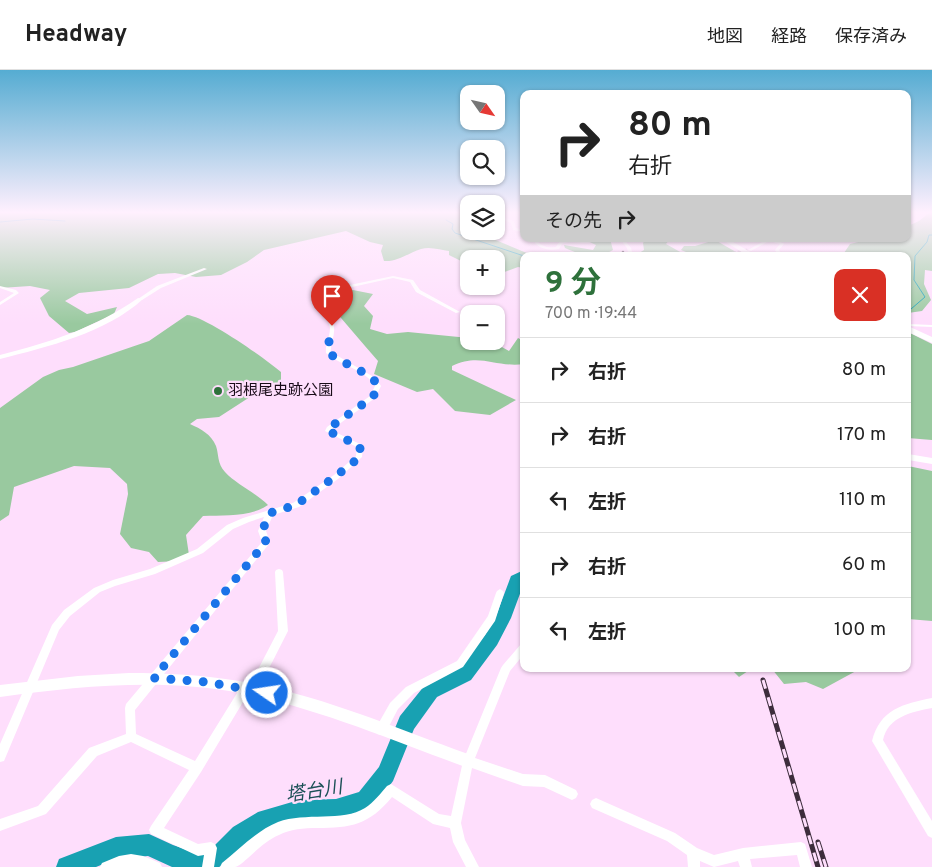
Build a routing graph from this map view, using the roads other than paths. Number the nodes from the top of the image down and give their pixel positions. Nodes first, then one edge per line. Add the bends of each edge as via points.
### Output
1 (205, 269) dead end
2 (0, 287) edge
3 (140, 299) joint
4 (0, 304) edge
5 (458, 312) dead end
6 (932, 326) edge
7 (911, 328) edge
8 (911, 328) edge
9 (932, 339) edge
10 (0, 357) edge
11 (911, 458) edge
12 (932, 461) edge
13 (270, 513) junction
14 (278, 572) dead end
15 (500, 593) dead end
16 (520, 652) edge
17 (154, 678) junction
18 (30, 686) junction
19 (249, 689) junction
20 (0, 691) edge
21 (932, 703) edge
22 (385, 732) junction
23 (131, 737) junction
24 (0, 757) edge
25 (468, 761) junction
26 (197, 768) junction
27 (572, 794) dead end
28 (596, 804) dead end
29 (455, 823) junction
30 (0, 825) edge
31 (932, 832) edge
32 (693, 852) junction
33 (745, 861) edge
34 (110, 866) edge
35 (156, 867) edge
36 (208, 867) edge
37 (226, 867) edge
38 (473, 867) edge
39 (694, 867) edge
40 (806, 867) edge

1 - 3 street
2 - 4 street via 17,293
3 - 10 street via 118,315 66,339
5 - 13 street via 418,291 411,281 397,278 346,287 330,294 322,305 332,326 329,353 371,376 378,386 373,397 328,431 360,446 360,457 296,505
6 - 7 street
8 - 9 highway
11 - 12 street
13 - 17 street via 262,531 266,542
13 - 18 street via 230,527 200,551 152,572 97,590 55,628
14 - 19 street via 283,631
15 - 22 street via 492,618 460,664 406,694 394,706
16 - 25 street via 506,668
17 - 18 street via 123,677
17 - 19 street
17 - 23 street via 130,708
18 - 20 street
18 - 24 street
19 - 22 street via 314,706
19 - 26 street
21 - 31 street via 908,708 884,721 878,730 877,741
22 - 25 street
23 - 26 street
23 - 30 street via 93,752 42,810
25 - 27 street via 523,780 545,781
25 - 29 street
26 - 36 street via 155,830 198,850 211,848
28 - 32 street via 671,837
29 - 37 street via 437,820 391,790 368,813 356,819 277,828
29 - 38 street via 459,842
32 - 33 street via 714,860
32 - 39 street
33 - 40 street via 801,848
34 - 35 street via 137,859

